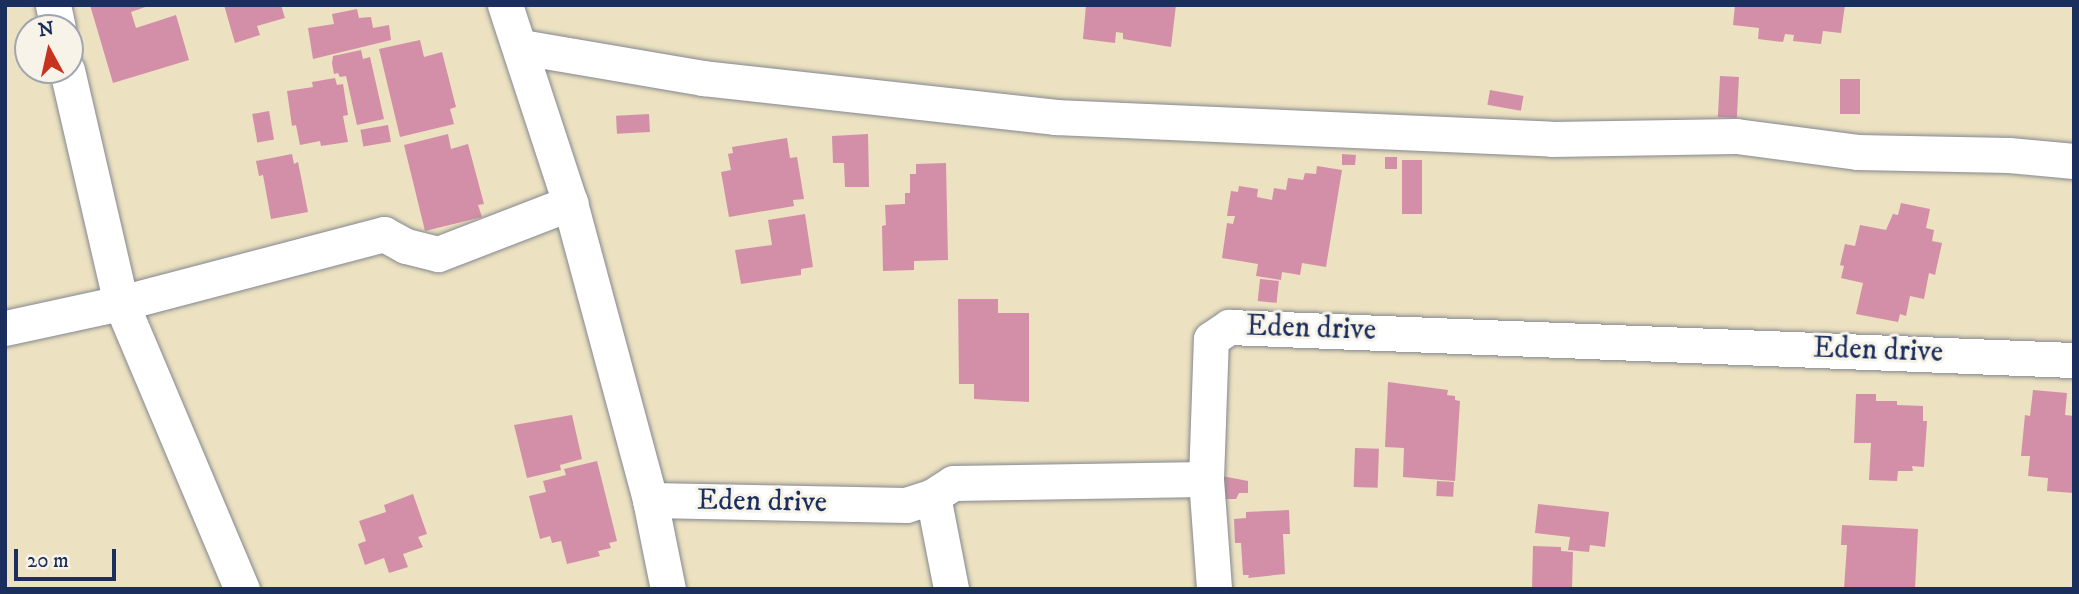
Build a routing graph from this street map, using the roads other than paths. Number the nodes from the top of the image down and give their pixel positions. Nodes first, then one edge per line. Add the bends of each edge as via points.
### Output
1 (505, 5) edge
2 (521, 47) junction
3 (70, 84) edge
4 (2074, 161) edge
5 (570, 203) junction
6 (121, 303) junction
7 (5, 328) edge
8 (2074, 360) edge
9 (1206, 479) junction
10 (933, 496) junction
11 (650, 500) junction
12 (242, 589) edge
13 (668, 589) edge
14 (951, 589) edge
15 (1214, 589) edge

1 - 2 street
2 - 4 street via 703,78 1055,117 1539,139 1736,136 1857,152
2 - 5 street
3 - 6 street
5 - 6 street via 438,254 406,246 384,234
5 - 11 street
6 - 7 street
6 - 12 street
8 - 9 street, Eden drive via 1229,327 1211,339
9 - 10 street, Eden drive via 953,483
9 - 15 street
10 - 11 street, Eden drive via 906,505
10 - 14 street
11 - 13 street

